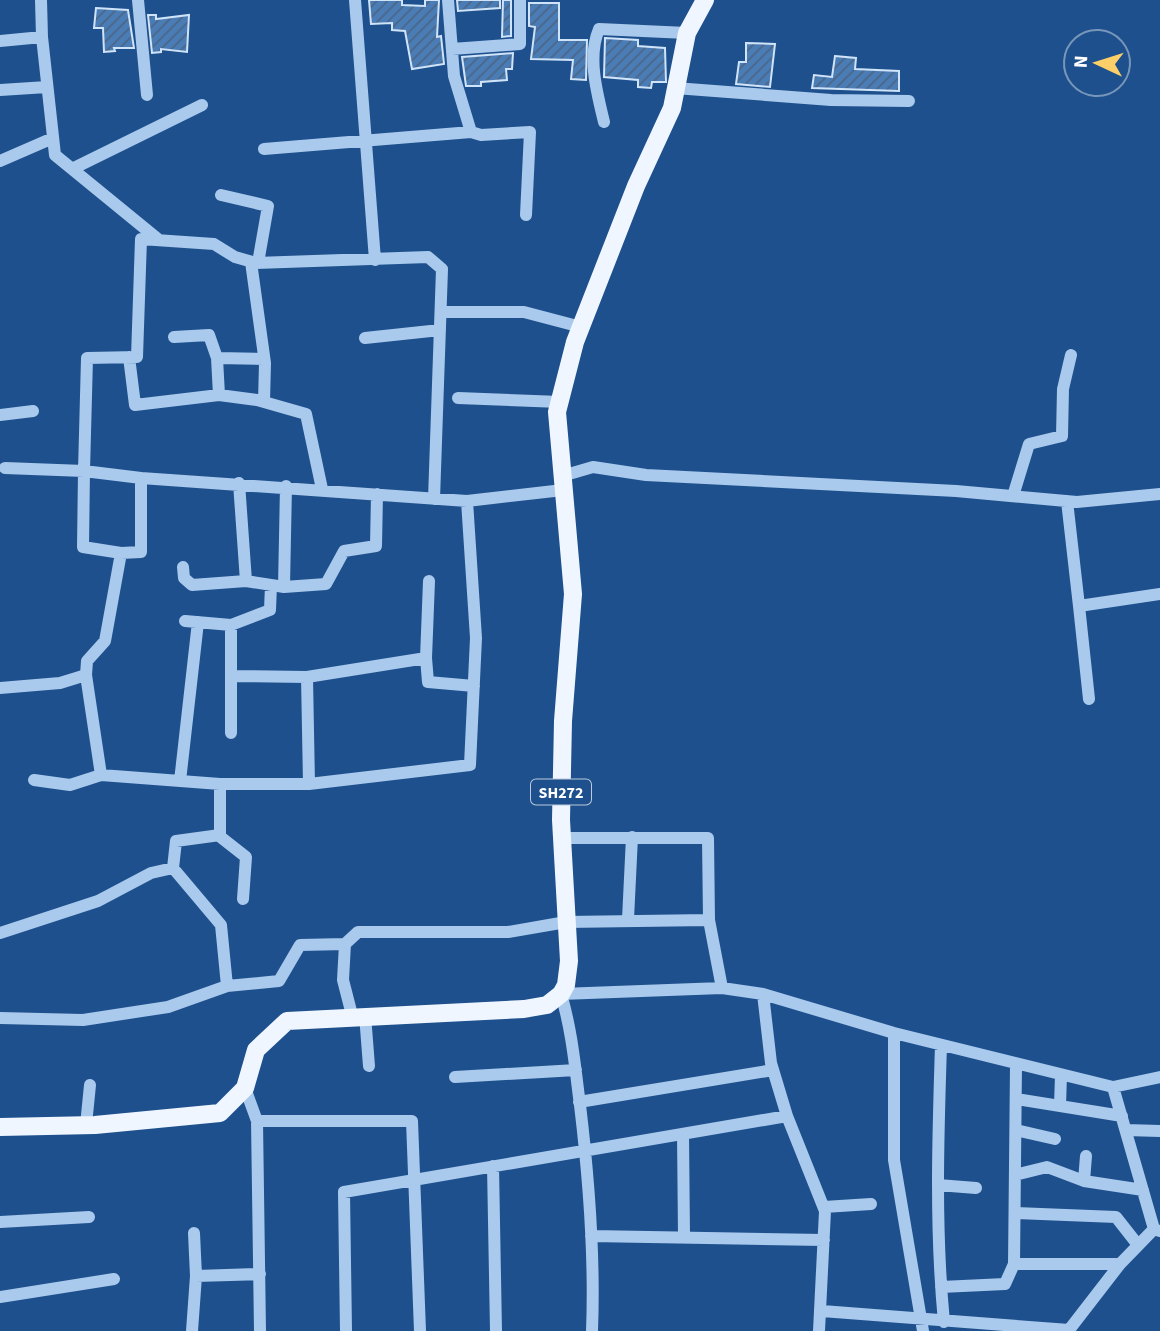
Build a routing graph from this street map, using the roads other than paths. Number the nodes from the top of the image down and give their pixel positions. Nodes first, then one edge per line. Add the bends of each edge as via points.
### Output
1 (41, 0) edge
2 (138, 0) edge
3 (355, 0) edge
4 (447, 0) edge
5 (520, 0) edge
6 (705, 0) edge
7 (687, 33) junction
8 (41, 37) junction
9 (0, 41) edge
10 (452, 49) junction
11 (47, 87) junction
12 (675, 88) junction
13 (0, 90) edge
14 (147, 95) dead end
15 (909, 101) dead end
16 (202, 105) dead end
17 (604, 122) dead end
18 (471, 132) junction
19 (53, 138) junction
20 (367, 141) junction
21 (264, 149) dead end
22 (0, 161) edge
23 (72, 169) junction
24 (221, 195) dead end
25 (526, 215) dead end
26 (159, 240) junction
27 (376, 260) junction
28 (254, 262) junction
29 (441, 312) junction
30 (581, 327) junction
31 (440, 330) junction
32 (174, 337) dead end
33 (365, 338) dead end
34 (1071, 355) dead end
35 (129, 357) junction
36 (217, 358) junction
37 (264, 359) junction
38 (219, 395) junction
39 (458, 398) dead end
40 (560, 401) junction
41 (264, 402) junction
42 (33, 411) dead end
43 (0, 415) edge
44 (5, 468) dead end
45 (84, 471) junction
46 (141, 478) junction
47 (239, 483) junction
48 (563, 483) junction
49 (286, 486) junction
50 (322, 489) junction
51 (377, 494) junction
52 (1160, 494) edge
53 (1013, 496) junction
54 (434, 499) junction
55 (467, 501) junction
56 (1067, 501) junction
57 (121, 553) junction
58 (183, 567) dead end
59 (246, 581) junction
60 (429, 581) dead end
61 (277, 586) junction
62 (1160, 594) edge
63 (1079, 607) junction
64 (231, 625) junction
65 (426, 658) junction
66 (86, 674) junction
67 (231, 676) junction
68 (307, 677) junction
69 (474, 686) junction
70 (0, 688) edge
71 (1088, 699) dead end
72 (232, 733) dead end
73 (101, 775) junction
74 (34, 780) dead end
75 (180, 780) junction
76 (219, 783) junction
77 (309, 784) junction
78 (218, 835) junction
79 (632, 837) junction
80 (562, 838) junction
81 (173, 868) junction
82 (243, 900) dead end
83 (628, 919) junction
84 (709, 920) junction
85 (566, 922) junction
86 (0, 933) edge
87 (345, 944) junction
88 (228, 986) junction
89 (722, 988) junction
90 (561, 994) junction
91 (763, 994) junction
92 (359, 1015) junction
93 (0, 1018) edge
94 (894, 1033) junction
95 (941, 1045) junction
96 (1016, 1065) junction
97 (369, 1066) dead end
98 (576, 1070) junction
99 (773, 1070) junction
100 (1061, 1075) junction
101 (455, 1077) dead end
102 (1160, 1077) edge
103 (90, 1085) dead end
104 (1113, 1087) junction
105 (245, 1088) junction
106 (1016, 1099) junction
107 (579, 1102) junction
108 (1060, 1106) junction
109 (787, 1116) junction
110 (1122, 1116) junction
111 (257, 1121) junction
112 (86, 1125) junction
113 (0, 1127) edge
114 (1016, 1130) junction
115 (1126, 1130) junction
116 (1160, 1131) edge
117 (683, 1134) junction
118 (1055, 1139) dead end
119 (585, 1151) junction
120 (1086, 1156) dead end
121 (493, 1166) junction
122 (1015, 1175) junction
123 (416, 1179) junction
124 (1084, 1181) junction
125 (938, 1185) junction
126 (976, 1188) dead end
127 (1143, 1190) junction
128 (871, 1204) dead end
129 (824, 1207) junction
130 (1015, 1213) junction
131 (89, 1217) dead end
132 (0, 1222) edge
133 (1157, 1230) edge
134 (194, 1233) dead end
135 (591, 1236) junction
136 (684, 1236) junction
137 (824, 1240) junction
138 (1138, 1245) junction
139 (1014, 1264) junction
140 (1119, 1264) junction
141 (260, 1274) junction
142 (196, 1276) junction
143 (114, 1279) dead end
144 (941, 1287) junction
145 (0, 1297) edge
146 (822, 1311) junction
147 (944, 1322) junction
148 (921, 1326) edge
149 (990, 1328) edge
150 (192, 1331) edge
151 (260, 1331) edge
152 (345, 1331) edge
153 (420, 1331) edge
154 (496, 1331) edge
155 (592, 1331) edge
156 (819, 1331) edge
157 (1069, 1331) edge

1 - 8 street
2 - 14 street
3 - 20 street
4 - 10 street
5 - 10 street via 520,44
6 - 7 main road, SH272
7 - 12 main road, SH272
7 - 17 street via 599,29 595,66
8 - 9 street
8 - 11 street
10 - 18 street via 454,76
11 - 13 street
11 - 19 street
12 - 15 street
12 - 30 main road, SH272 via 671,108
16 - 23 street
18 - 20 street
18 - 25 street via 530,132
19 - 22 street
19 - 23 street via 55,155
20 - 21 street
20 - 27 street
23 - 26 street
24 - 28 street via 268,205
26 - 28 street via 214,244
26 - 35 street via 141,239 137,356
27 - 28 street
27 - 29 street via 428,257 442,269
28 - 37 street
29 - 30 street via 524,312
29 - 31 street
30 - 40 main road, SH272
31 - 33 street
31 - 54 street
32 - 36 street via 209,335
34 - 53 street via 1063,389 1062,436 1029,444
35 - 38 street via 135,405
35 - 45 street via 86,358
36 - 37 street
36 - 38 street
37 - 41 street
38 - 41 street
39 - 40 street
40 - 48 main road, SH272
41 - 50 street via 306,414
42 - 43 street
44 - 45 street
45 - 46 street
45 - 57 street via 83,548
46 - 47 street
46 - 57 street via 141,552
47 - 49 street
47 - 59 street
48 - 53 street via 593,467 646,475
48 - 55 street
48 - 80 main road, SH272 via 573,594 563,721
49 - 50 street
49 - 61 street
50 - 51 street
51 - 54 street
51 - 61 street via 376,546 344,551 326,584
52 - 56 street
53 - 56 street
54 - 55 street
55 - 69 street via 476,638
56 - 63 street
57 - 66 street via 105,641 87,661
58 - 59 street via 184,578 192,585
59 - 61 street
60 - 65 street
61 - 64 street via 270,610
62 - 63 street
63 - 71 street
64 - 67 street
64 - 75 street via 191,622
65 - 68 street
65 - 69 street via 428,682
66 - 70 street via 60,682
66 - 73 street
67 - 68 street
67 - 72 street
68 - 77 street
69 - 77 street via 470,765
73 - 74 street via 70,785
73 - 75 street
75 - 76 street
76 - 77 street
76 - 78 street
78 - 81 street via 176,841
78 - 82 street via 246,857
79 - 80 street
79 - 83 street
79 - 84 street via 708,838
80 - 85 main road, SH272
81 - 86 street via 150,873 98,901
81 - 88 street via 221,925
83 - 84 street
83 - 85 street
84 - 89 street
85 - 87 street via 509,932 358,932
85 - 90 main road, SH272 via 569,961
87 - 88 street via 300,945 279,981
87 - 92 street via 343,980
88 - 93 street via 168,1007 83,1020
89 - 90 street
89 - 91 street
90 - 92 main road via 547,1005 524,1009
90 - 98 street via 572,1029
91 - 94 street
91 - 99 street
92 - 97 street
92 - 105 main road via 287,1021 256,1050
94 - 95 street
94 - 148 street via 894,1160
95 - 96 street
95 - 125 street
96 - 100 street
96 - 106 street
98 - 101 street
98 - 107 street
99 - 107 street
99 - 109 street
100 - 104 street
100 - 108 street
102 - 104 street
103 - 112 street
104 - 110 street
105 - 111 street
105 - 112 main road via 220,1113
106 - 108 street
106 - 114 street
107 - 119 street
108 - 110 street
109 - 117 street
109 - 129 street
110 - 115 street
111 - 123 street via 412,1121
111 - 141 street
112 - 113 main road
114 - 118 street
114 - 122 street
115 - 116 street
115 - 127 street
117 - 119 street
117 - 136 street
119 - 121 street
119 - 135 street
120 - 124 street
121 - 123 street
121 - 154 street
122 - 124 street via 1047,1167
122 - 130 street
123 - 152 street via 344,1192
123 - 153 street
124 - 127 street
125 - 126 street
125 - 144 street
127 - 133 street
128 - 129 street
129 - 137 street
130 - 138 street via 1116,1217
130 - 139 street
131 - 132 street
133 - 138 street
134 - 142 street
135 - 136 street
135 - 155 street
136 - 137 street
137 - 146 street
138 - 140 street
139 - 140 street
139 - 144 street via 1005,1284
140 - 157 street
141 - 142 street
141 - 151 street
142 - 150 street
143 - 145 street
144 - 147 street
146 - 148 street
146 - 156 street
147 - 148 street
147 - 149 street
149 - 157 street

